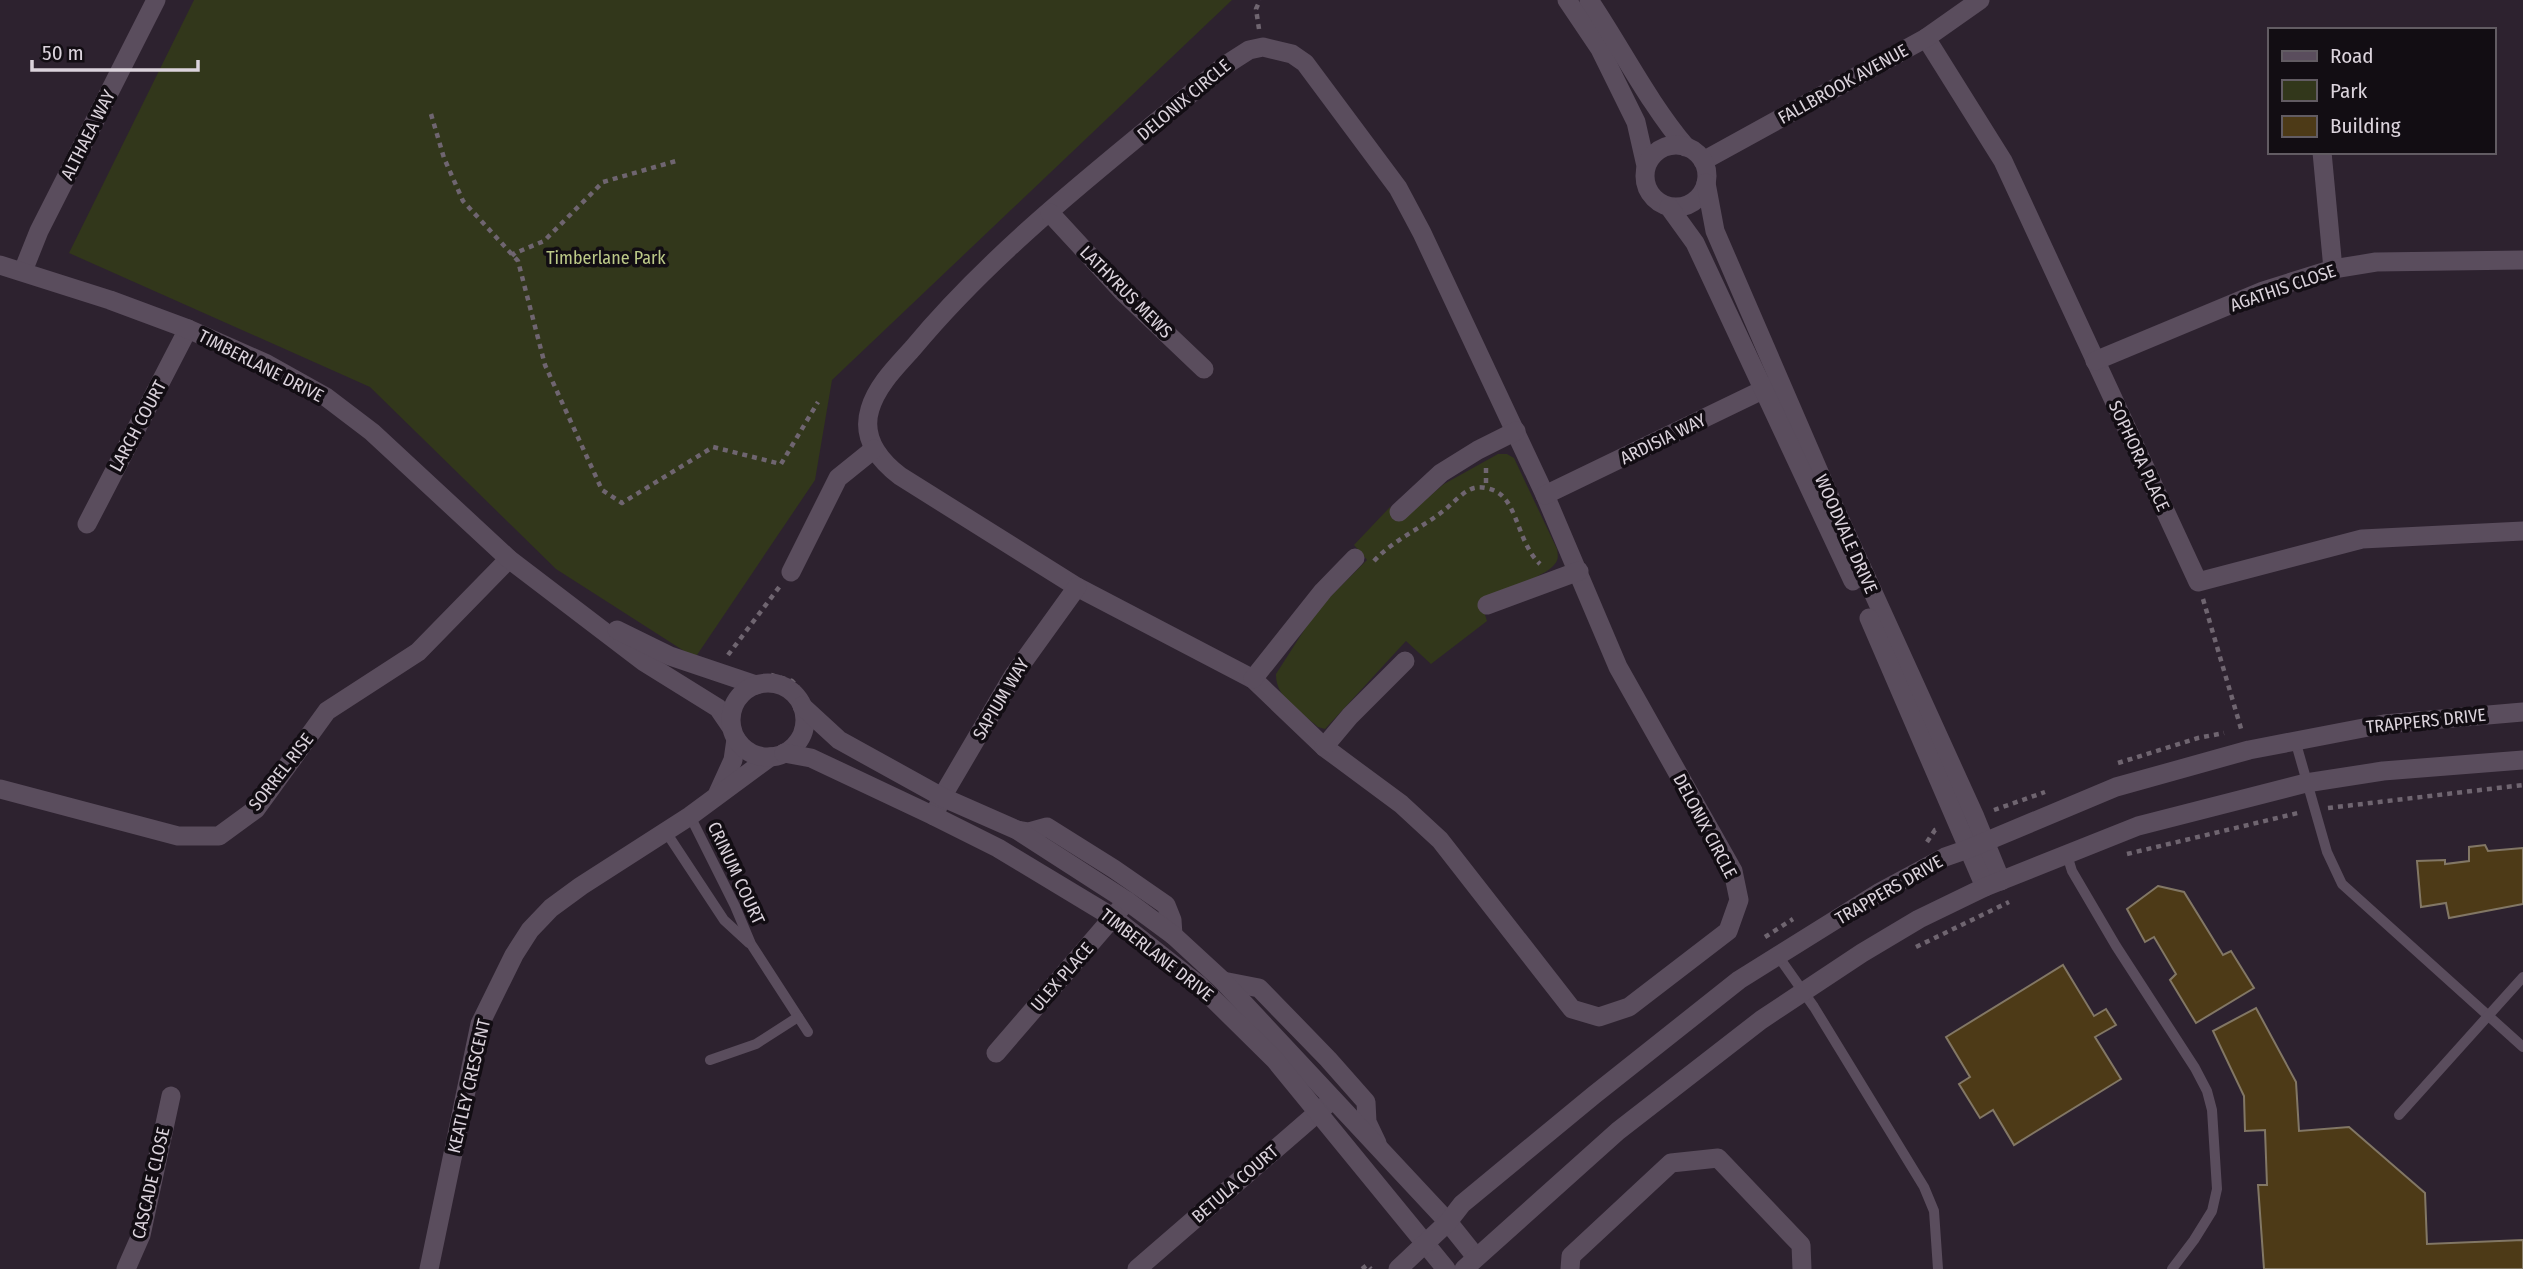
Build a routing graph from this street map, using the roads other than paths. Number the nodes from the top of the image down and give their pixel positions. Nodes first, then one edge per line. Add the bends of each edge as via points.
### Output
1 (156, 0) edge
2 (1567, 0) edge
3 (1589, 0) edge
4 (1980, 0) edge
5 (1926, 38) junction
6 (1686, 147) junction
7 (2322, 154) edge
8 (1703, 161) junction
9 (1646, 166) junction
10 (1706, 183) junction
11 (1669, 207) junction
12 (1050, 213) junction
13 (2523, 260) edge
14 (0, 265) edge
15 (2333, 269) junction
16 (23, 271) junction
17 (188, 329) junction
18 (2095, 361) junction
19 (1204, 369) dead end
20 (1772, 385) junction
21 (1516, 431) junction
22 (874, 449) junction
23 (1545, 495) junction
24 (1399, 512) dead end
25 (87, 524) dead end
26 (2523, 531) edge
27 (509, 559) junction
28 (1362, 563) road end
29 (1579, 571) junction
30 (791, 572) road end
31 (1077, 587) junction
32 (1487, 605) dead end
33 (582, 613) junction
34 (1405, 661) dead end
35 (1254, 679) junction
36 (756, 685) junction
37 (802, 706) junction
38 (2523, 712) edge
39 (734, 733) junction
40 (2295, 740) junction
41 (1325, 747) junction
42 (777, 755) junction
43 (2523, 760) edge
44 (2306, 783) junction
45 (0, 789) edge
46 (715, 797) junction
47 (942, 797) junction
48 (690, 816) junction
49 (934, 816) junction
50 (1017, 830) junction
51 (666, 832) junction
52 (1976, 846) junction
53 (2067, 855) junction
54 (1993, 884) junction
55 (1127, 901) junction
56 (1114, 918) junction
57 (1173, 936) junction
58 (751, 944) junction
59 (1778, 956) junction
60 (2523, 976) edge
61 (1223, 981) junction
62 (1803, 993) junction
63 (2489, 1016) junction
64 (798, 1017) junction
65 (808, 1032) dead end
66 (2523, 1047) edge
67 (996, 1052) dead end
68 (710, 1060) dead end
69 (171, 1096) dead end
70 (1334, 1098) junction
71 (1317, 1113) junction
72 (2399, 1115) dead end
73 (1381, 1150) junction
74 (1448, 1222) junction
75 (1424, 1242) junction
76 (1470, 1263) edge
77 (126, 1269) edge
78 (429, 1269) edge
79 (1137, 1269) edge
80 (1398, 1269) edge
81 (1446, 1269) edge
82 (1570, 1269) edge
83 (1802, 1269) edge
84 (1938, 1269) edge
85 (2172, 1269) edge

1 - 16 street, ALTHAEA WAY
2 - 9 street via 1600,49 1636,122
3 - 6 street via 1662,119
4 - 5 street, FALLBROOK AVENUE
5 - 8 street, FALLBROOK AVENUE
5 - 18 street, SOPHORA PLACE via 2003,162
6 - 8 street
6 - 9 street via 1658,150
7 - 15 street
8 - 10 street
9 - 11 street via 1644,176 1651,196
10 - 11 street via 1697,200
10 - 20 street, WOODVALE DRIVE via 1715,231
11 - 20 street, WOODVALE DRIVE via 1695,243
12 - 19 street, LATHYRUS MEWS via 1122,291
12 - 21 street, DELONIX CIRCLE via 1224,66 1263,47 1292,54 1305,63 1398,188
12 - 22 street, DELONIX CIRCLE via 958,296 887,378 869,410
13 - 15 street, AGATHIS CLOSE via 2376,262
14 - 16 street, TIMBERLANE DRIVE
15 - 18 street, AGATHIS CLOSE via 2263,291
16 - 17 street, TIMBERLANE DRIVE
17 - 25 street, LARCH COURT
17 - 27 street, TIMBERLANE DRIVE via 267,364 326,397 392,450
18 - 26 street, SOPHORA PLACE via 2197,582 2362,539
20 - 23 street, ARDISIA WAY
20 - 52 street, WOODVALE DRIVE via 1864,606
21 - 23 street, DELONIX CIRCLE
21 - 24 street via 1441,473
22 - 30 street via 838,478
22 - 31 street, DELONIX CIRCLE via 900,476
23 - 29 street, DELONIX CIRCLE
27 - 33 street, TIMBERLANE DRIVE
27 - 45 street, SORREL RISE via 418,652 327,711 256,809 219,836 178,836
28 - 35 street via 1323,591
29 - 32 street
29 - 41 street, DELONIX CIRCLE via 1618,667 1732,871 1739,900 1728,931 1629,1007 1599,1017 1572,1009 1440,841 1401,804
31 - 35 street, DELONIX CIRCLE
31 - 47 street, SAPIUM WAY via 1013,676
33 - 36 street, TIMBERLANE DRIVE via 670,656
33 - 39 street, TIMBERLANE DRIVE via 644,662 718,708
34 - 41 street
35 - 41 street, DELONIX CIRCLE
36 - 37 street via 778,684
36 - 39 street via 733,706
37 - 42 street via 803,728 793,747
37 - 47 street, TIMBERLANE DRIVE via 839,740
38 - 40 street, TRAPPERS DRIVE via 2384,724
39 - 42 street via 751,753
39 - 46 street, KEATLEY CRESCENT via 733,760
40 - 44 lane
40 - 52 street, TRAPPERS DRIVE via 2116,787
42 - 46 street, KEATLEY CRESCENT
42 - 49 street, TIMBERLANE DRIVE via 811,758
43 - 44 street via 2383,771
44 - 53 street via 2138,827
44 - 63 lane via 2326,852 2342,884
46 - 48 street, KEATLEY CRESCENT
47 - 49 street, SAPIUM WAY
47 - 50 street, TIMBERLANE DRIVE
48 - 51 street, KEATLEY CRESCENT
48 - 58 lane, CRINUM COURT
49 - 56 street, TIMBERLANE DRIVE via 998,848
50 - 55 street, TIMBERLANE DRIVE
50 - 57 street, TIMBERLANE DRIVE via 1047,827 1141,886 1166,905
51 - 58 lane, CRINUM COURT via 724,920
51 - 78 street, KEATLEY CRESCENT via 551,908 514,955 480,1024
52 - 54 street, WOODVALE DRIVE
52 - 59 street, TRAPPERS DRIVE via 1880,892
53 - 54 street
53 - 85 lane via 2109,934 2194,1068 2212,1110 2217,1189 2212,1212
54 - 62 street via 1907,926
55 - 56 street, ULEX PLACE
55 - 57 street, TIMBERLANE DRIVE
56 - 67 street, ULEX PLACE
56 - 71 street, TIMBERLANE DRIVE via 1199,985 1275,1060
57 - 61 street, TIMBERLANE DRIVE
58 - 64 lane, CRINUM COURT
59 - 62 lane
59 - 74 street, TRAPPERS DRIVE via 1739,980 1594,1095 1462,1205
60 - 63 lane
61 - 70 street, TIMBERLANE DRIVE
61 - 73 street, TIMBERLANE DRIVE via 1259,988 1328,1059 1366,1102 1369,1130
62 - 76 street via 1618,1131
62 - 84 lane via 1924,1187 1934,1211
63 - 66 lane
63 - 72 lane
64 - 65 lane, CRINUM COURT
64 - 68 lane via 756,1044
69 - 77 street, CASCADE CLOSE via 141,1235
70 - 71 street, BETULA COURT
70 - 73 street, TIMBERLANE DRIVE
71 - 75 street, TIMBERLANE DRIVE
71 - 79 street, BETULA COURT
73 - 74 street, TIMBERLANE DRIVE
74 - 75 street, TRAPPERS DRIVE
74 - 76 street, TIMBERLANE DRIVE
75 - 80 street, TRAPPERS DRIVE
75 - 81 street, TIMBERLANE DRIVE
82 - 83 street via 1571,1256 1671,1163 1718,1158 1801,1245

